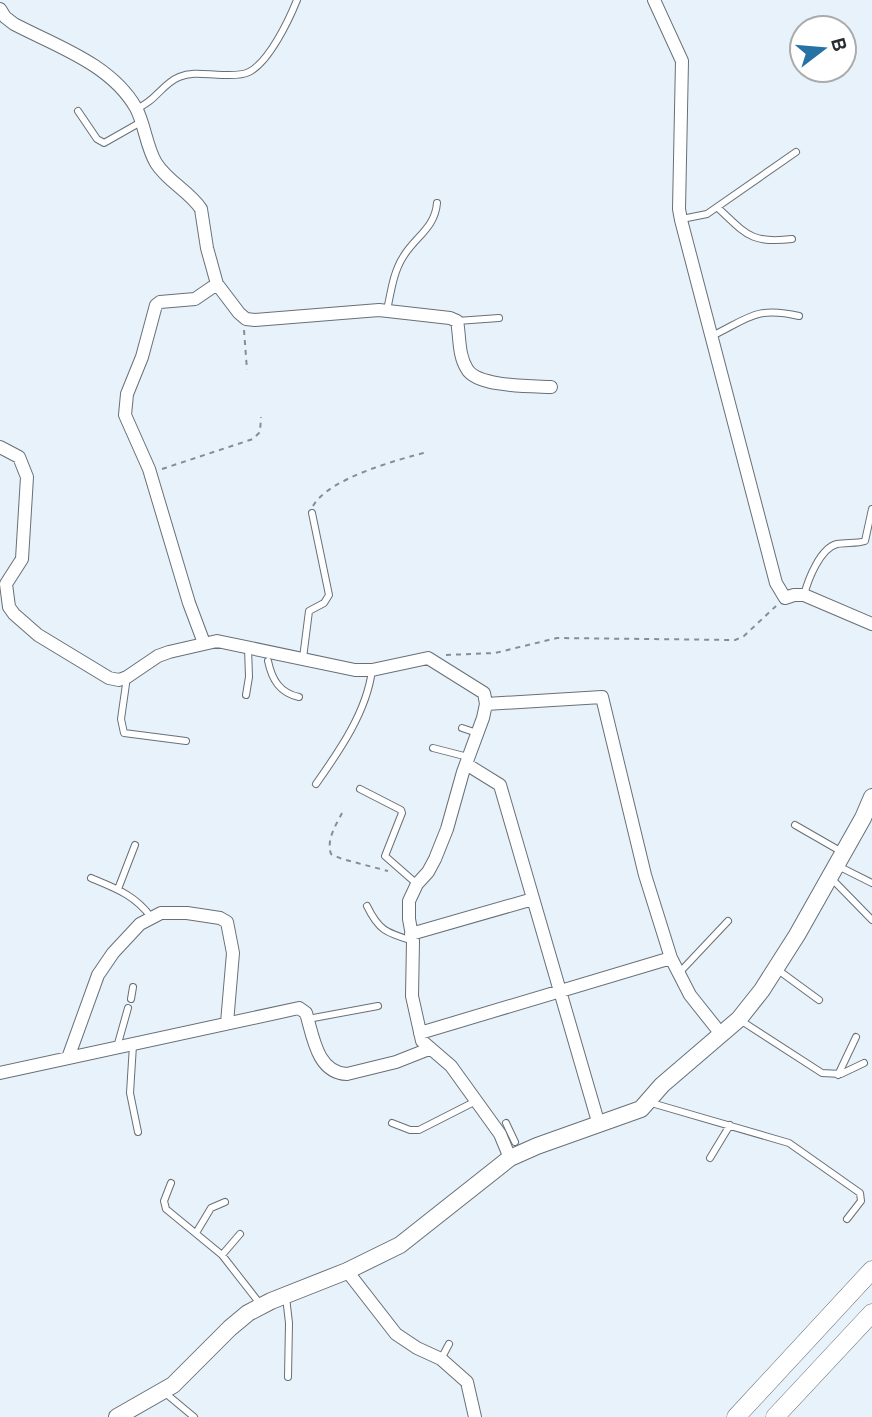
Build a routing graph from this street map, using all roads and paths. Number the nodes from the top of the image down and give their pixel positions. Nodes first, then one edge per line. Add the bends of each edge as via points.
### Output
1 (297, 0) edge
2 (654, 0) edge
3 (0, 9) edge
4 (78, 111) dead end
5 (139, 115) junction
6 (796, 152) dead end
7 (437, 203) dead end
8 (718, 208) junction
9 (681, 220) junction
10 (792, 239) dead end
11 (217, 284) junction
12 (387, 310) junction
13 (799, 316) dead end
14 (499, 318) dead end
15 (246, 319) junction
16 (457, 321) junction
17 (712, 337) junction
18 (247, 370) dead end
19 (551, 387) dead end
20 (261, 417) dead end
21 (0, 447) edge
22 (427, 452) dead end
23 (151, 473) junction
24 (872, 509) edge
25 (312, 513) joint
26 (804, 595) junction
27 (785, 598) junction
28 (872, 624) edge
29 (204, 643) junction
30 (248, 646) junction
31 (268, 654) junction
32 (428, 657) junction
33 (303, 658) junction
34 (372, 670) junction
35 (127, 677) junction
36 (246, 695) dead end
37 (299, 698) dead end
38 (486, 704) junction
39 (461, 728) dead end
40 (477, 733) junction
41 (186, 741) dead end
42 (433, 748) dead end
43 (467, 761) junction
44 (316, 784) dead end
45 (360, 789) dead end
46 (872, 797) edge
47 (342, 813) dead end
48 (795, 825) dead end
49 (135, 845) dead end
50 (837, 865) junction
51 (406, 875) junction
52 (92, 878) dead end
53 (872, 883) edge
54 (417, 884) junction
55 (118, 889) junction
56 (533, 899) junction
57 (367, 906) dead end
58 (151, 917) junction
59 (872, 920) edge
60 (728, 921) dead end
61 (412, 937) junction
62 (671, 958) junction
63 (776, 968) junction
64 (679, 973) junction
65 (133, 987) dead end
66 (560, 991) junction
67 (131, 999) dead end
68 (819, 1000) dead end
69 (377, 1006) dead end
70 (128, 1008) dead end
71 (308, 1019) junction
72 (739, 1019) junction
73 (227, 1023) junction
74 (420, 1033) junction
75 (721, 1034) junction
76 (856, 1037) dead end
77 (133, 1044) junction
78 (117, 1047) junction
79 (429, 1049) junction
80 (68, 1058) junction
81 (864, 1063) dead end
82 (0, 1073) edge
83 (838, 1075) junction
84 (476, 1101) junction
85 (646, 1102) junction
86 (392, 1123) dead end
87 (506, 1123) dead end
88 (599, 1125) junction
89 (730, 1125) junction
90 (138, 1132) dead end
91 (515, 1150) junction
92 (710, 1158) dead end
93 (171, 1183) dead end
94 (225, 1202) dead end
95 (847, 1219) dead end
96 (196, 1233) junction
97 (240, 1234) dead end
98 (222, 1255) junction
99 (872, 1270) edge
100 (347, 1271) junction
101 (286, 1295) junction
102 (262, 1306) junction
103 (872, 1313) edge
104 (449, 1344) dead end
105 (441, 1359) junction
106 (288, 1377) dead end
107 (163, 1391) junction
108 (739, 1416) edge
109 (117, 1417) edge
110 (194, 1417) edge
111 (475, 1417) edge
112 (775, 1417) edge

1 - 5 lane via 277,40 256,68 242,74 190,74 170,81
2 - 9 street via 682,61
3 - 5 street via 14,24 96,66
4 - 5 lane via 104,143
5 - 11 street via 157,164 201,209
6 - 8 lane
7 - 12 lane via 431,225 397,268
8 - 9 lane
8 - 10 lane via 759,241
9 - 17 street
11 - 15 street
11 - 23 street via 195,299 156,304 124,404
12 - 15 street
12 - 16 street
13 - 17 lane via 761,312
14 - 16 lane
15 - 18 path
16 - 19 street via 463,360 474,377
17 - 27 street via 772,571
20 - 23 path via 260,432 253,439
21 - 35 street via 19,457 27,477 22,559 6,584 9,607 38,635 109,678
22 - 25 path via 343,482 316,500
23 - 29 street
24 - 26 lane via 865,541 827,549 809,574
25 - 33 lane via 330,595 309,611
26 - 27 street
26 - 28 street
27 - 32 path via 735,640 557,638 495,653
29 - 30 street
29 - 35 street via 158,656
30 - 31 street
30 - 36 lane
31 - 33 street
31 - 37 lane via 271,674 283,692
32 - 34 street
32 - 38 street via 480,689
33 - 34 street
34 - 44 lane via 370,688 344,743
35 - 41 lane via 121,719 124,733
38 - 40 street
38 - 62 street via 602,697 645,874
39 - 40 lane
40 - 43 street
42 - 43 lane
43 - 54 street via 447,829 428,872
43 - 56 street via 500,785
45 - 51 lane via 401,810 385,856
46 - 50 street
47 - 51 path via 330,839 331,854
48 - 50 lane
49 - 55 lane
50 - 53 lane
50 - 59 lane
50 - 63 street
51 - 54 lane
52 - 55 lane
54 - 61 street via 409,901
55 - 58 lane via 141,903
56 - 61 street
56 - 66 street
57 - 61 lane via 382,930
58 - 73 street via 187,913 228,922 233,953
58 - 80 street via 113,953 98,975
60 - 64 lane
61 - 74 street via 412,996
62 - 64 street
62 - 66 street
63 - 68 lane
63 - 72 street
64 - 75 street
65 - 67 lane
66 - 74 street
66 - 88 street
69 - 71 lane
70 - 78 lane
71 - 73 street via 299,1008
71 - 79 street via 324,1064 338,1073 396,1062
72 - 75 street
72 - 83 lane via 822,1073
73 - 77 street
74 - 79 street
75 - 85 street
76 - 83 lane
77 - 78 street
77 - 90 lane via 130,1093
78 - 80 street
79 - 84 street via 451,1066
80 - 82 street
81 - 83 lane
84 - 86 lane via 419,1130
84 - 91 street
85 - 88 street via 641,1110
85 - 89 lane
87 - 91 lane
88 - 91 street
89 - 92 lane
89 - 95 lane via 789,1143 855,1188 861,1201
91 - 100 street via 400,1245
93 - 96 lane via 164,1200 166,1209
94 - 96 lane via 211,1208
96 - 98 lane
97 - 98 lane
98 - 102 lane
99 - 108 main road
100 - 101 street
100 - 105 street via 396,1334
101 - 102 street
101 - 106 lane
102 - 107 street via 230,1328
103 - 112 main road
104 - 105 lane
105 - 111 street via 467,1382
107 - 109 street
107 - 110 lane

